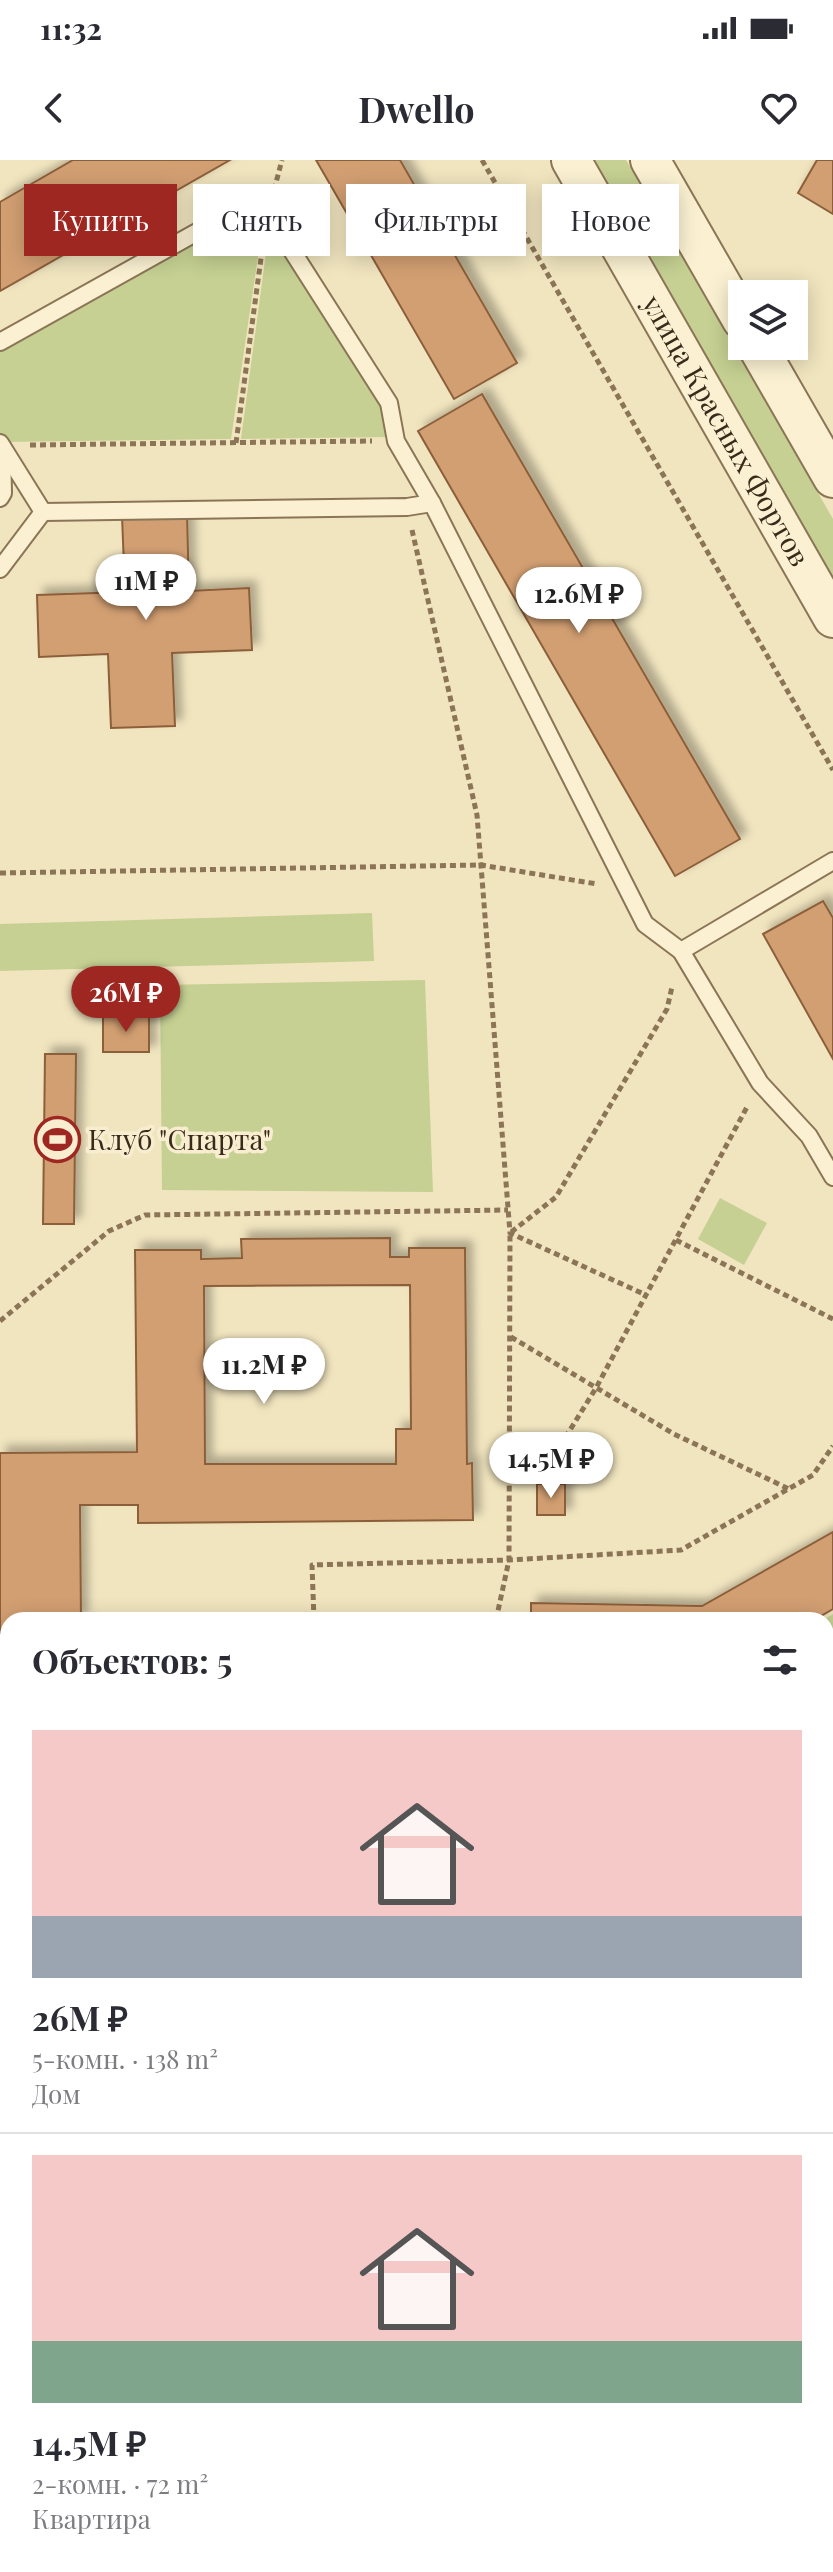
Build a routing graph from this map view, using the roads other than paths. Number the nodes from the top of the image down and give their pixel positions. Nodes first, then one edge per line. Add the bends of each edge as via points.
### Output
1 (571, 160) edge
2 (650, 160) edge
3 (728, 296) edge
4 (0, 342) edge
5 (765, 360) edge
6 (1, 444) edge
7 (833, 478) edge
8 (0, 498) edge
9 (432, 503) junction
10 (43, 512) junction
11 (0, 569) edge
12 (833, 618) edge
13 (833, 861) edge
14 (681, 951) junction
15 (833, 1177) edge

1 - 12 street, улица Красных Фортов
2 - 3 street
4 - 9 lane via 240,208 268,213 389,403 396,441
5 - 7 street
6 - 8 lane
6 - 10 lane
9 - 10 lane
9 - 14 lane via 645,924
10 - 11 lane
13 - 14 lane
14 - 15 lane via 760,1083 809,1136

